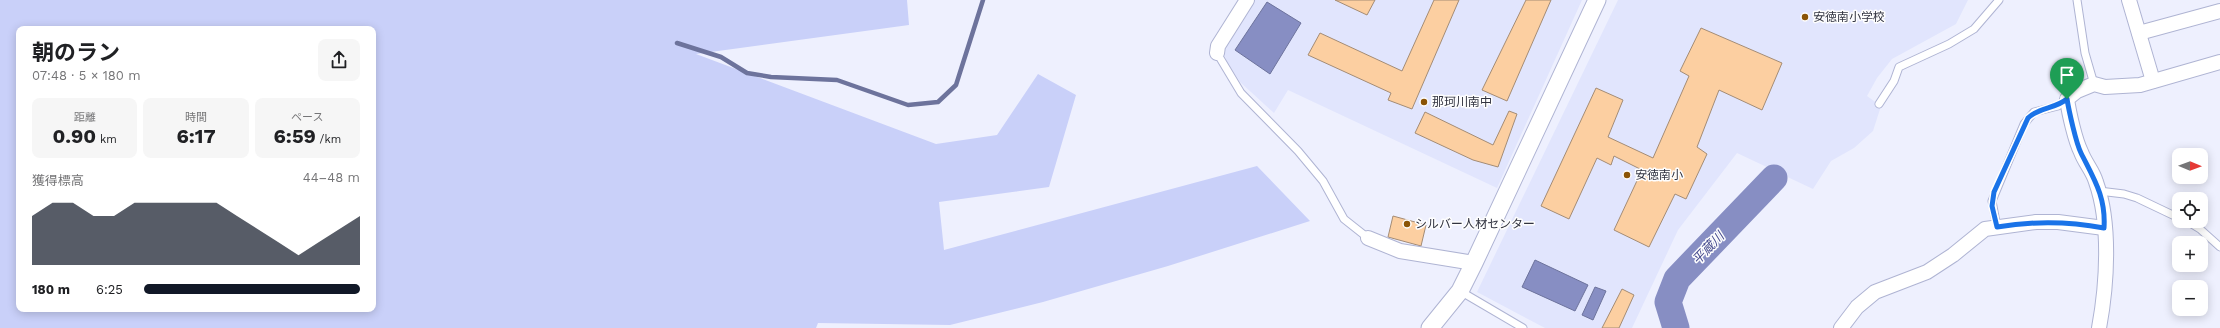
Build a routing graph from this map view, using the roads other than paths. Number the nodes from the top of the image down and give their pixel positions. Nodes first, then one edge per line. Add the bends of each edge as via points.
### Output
1 (1247, 0) edge
2 (1597, 0) edge
3 (1999, 0) edge
4 (2077, 0) edge
5 (2130, 0) edge
6 (2220, 11) edge
7 (2139, 33) junction
8 (1217, 53) joint
9 (2220, 62) edge
10 (2153, 81) junction
11 (2094, 84) junction
12 (2067, 99) junction
13 (1879, 104) dead end
14 (2099, 191) junction
15 (2172, 215) edge
16 (1997, 227) junction
17 (2104, 228) junction
18 (2198, 228) edge
19 (1368, 238) joint
20 (2220, 247) edge
21 (1474, 263) junction
22 (1460, 291) junction
23 (1430, 328) edge
24 (1523, 328) edge
25 (1841, 328) edge
26 (2099, 328) edge

1 - 8 street via 1218,46
2 - 21 street
3 - 13 lane via 1974,29 1949,44 1899,67 1894,81
4 - 11 lane via 2085,53
5 - 7 street
6 - 7 street
7 - 10 street
8 - 19 lane via 1241,93 1298,151 1323,181 1344,219
9 - 10 street
10 - 11 street via 2129,86 2105,87
11 - 12 street via 2077,91
12 - 14 street via 2080,151
12 - 16 lane via 2058,106 2034,112 2028,118 1994,192 1992,206
14 - 15 lane via 2137,198
14 - 17 street
16 - 17 street via 2058,222
16 - 25 street via 1985,229 1953,255 1926,272 1875,292 1857,307
17 - 26 street via 2106,266
18 - 20 lane
19 - 21 street via 1400,251
21 - 22 street
22 - 23 street
22 - 24 lane

